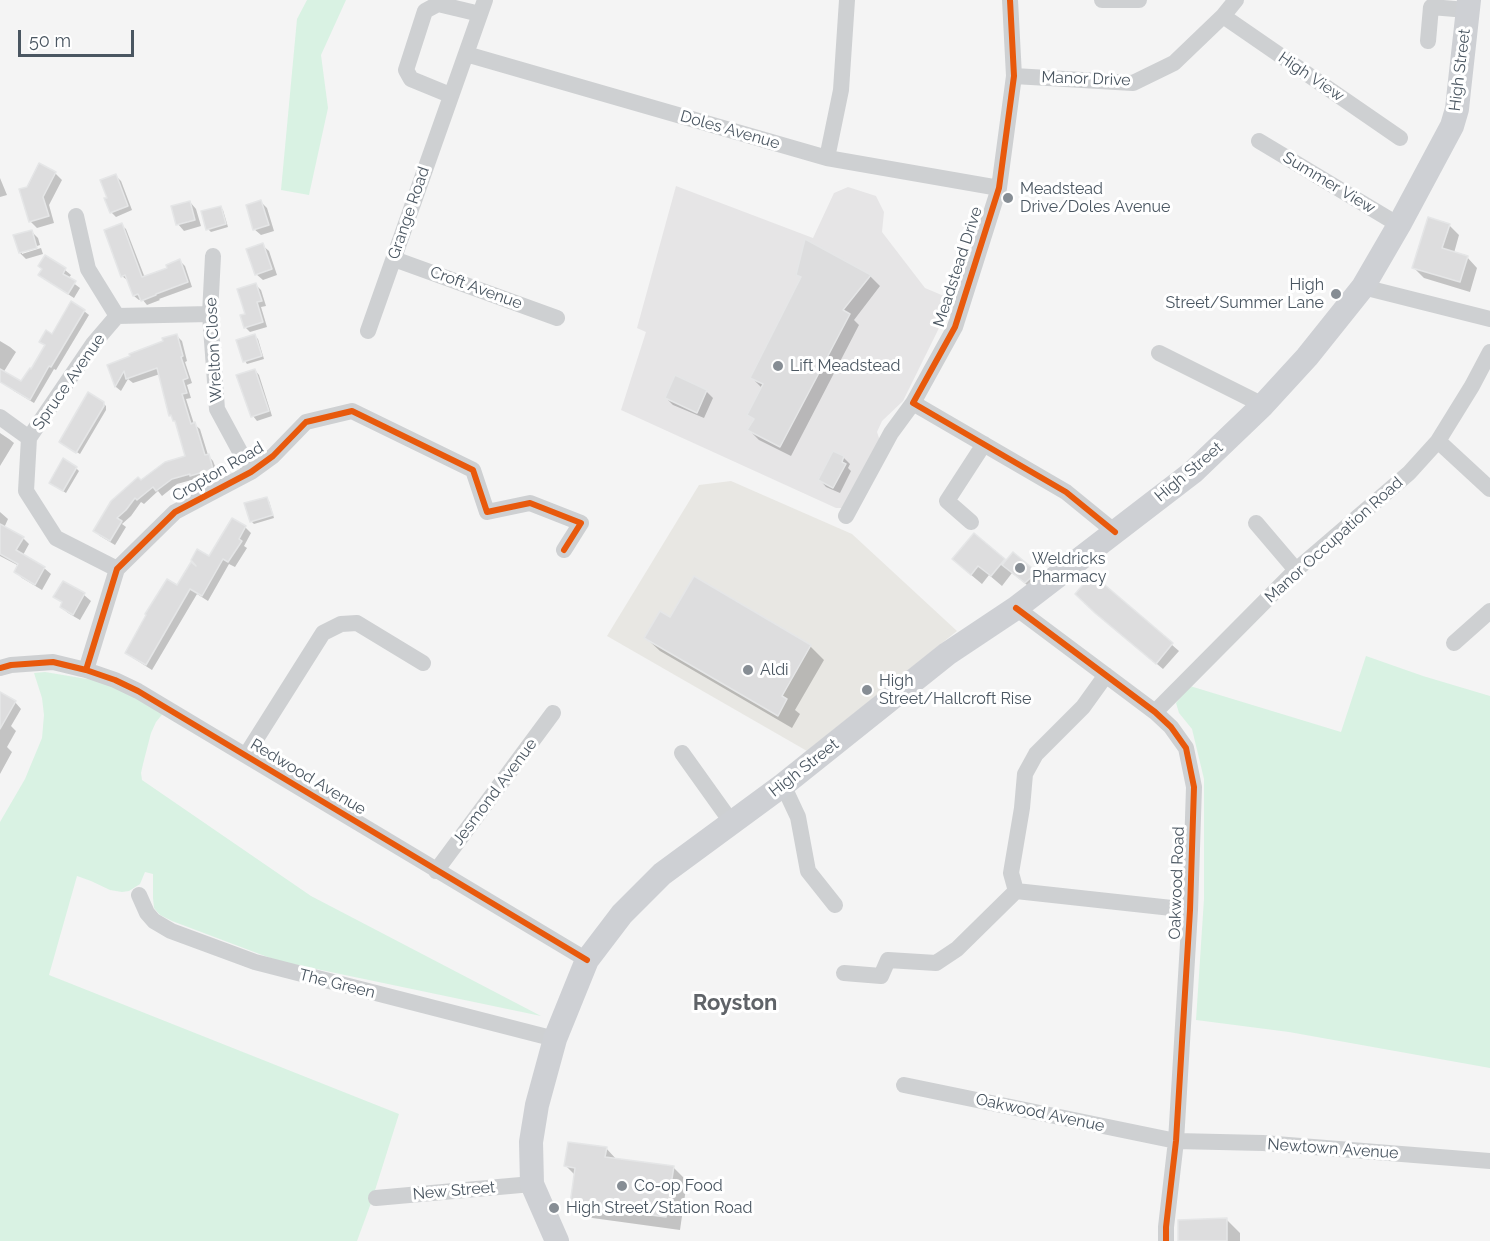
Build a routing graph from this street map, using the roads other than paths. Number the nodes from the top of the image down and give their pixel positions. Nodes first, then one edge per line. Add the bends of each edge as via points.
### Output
1 (847, 0) edge
2 (1010, 0) edge
3 (1102, 0) edge
4 (1139, 0) edge
5 (1236, 0) edge
6 (1468, 5) edge
7 (482, 7) edge
8 (1222, 16) junction
9 (1428, 41) dead end
10 (466, 54) junction
11 (1014, 76) junction
12 (450, 95) junction
13 (1400, 138) dead end
14 (1259, 141) dead end
15 (827, 158) junction
16 (999, 188) junction
17 (76, 216) dead end
18 (1399, 225) junction
19 (213, 256) dead end
20 (394, 259) junction
21 (1363, 287) junction
22 (210, 314) junction
23 (117, 316) junction
24 (557, 318) dead end
25 (1490, 319) edge
26 (368, 331) dead end
27 (1490, 352) edge
28 (1159, 353) dead end
29 (913, 403) junction
30 (1263, 405) junction
31 (0, 417) edge
32 (29, 438) junction
33 (1438, 441) junction
34 (984, 444) junction
35 (251, 472) junction
36 (1490, 489) edge
37 (846, 516) dead end
38 (971, 522) dead end
39 (1256, 523) dead end
40 (1115, 532) junction
41 (564, 550) dead end
42 (117, 569) junction
43 (1296, 570) junction
44 (1016, 608) junction
45 (1490, 611) edge
46 (1454, 643) dead end
47 (423, 663) dead end
48 (0, 668) edge
49 (86, 670) junction
50 (1107, 675) junction
51 (1155, 712) junction
52 (553, 713) dead end
53 (682, 753) dead end
54 (246, 755) junction
55 (783, 785) junction
56 (732, 823) junction
57 (436, 871) junction
58 (1016, 891) junction
59 (139, 895) dead end
60 (835, 905) dead end
61 (1190, 910) junction
62 (587, 960) junction
63 (844, 974) dead end
64 (555, 1039) junction
65 (904, 1085) dead end
66 (1176, 1141) junction
67 (1490, 1161) edge
68 (532, 1184) junction
69 (376, 1198) dead end
70 (557, 1241) edge
71 (1166, 1241) edge

1 - 15 street via 841,90
2 - 11 street, Meadstead Drive
3 - 4 street
5 - 8 street, Manor Drive
6 - 9 street via 1431,7
6 - 18 main road, High Street via 1452,126
7 - 10 street, Grange Road
7 - 12 street, Grange Road via 438,4 425,11 406,70 411,80
8 - 11 street, Manor Drive via 1174,63 1133,83
8 - 13 street, High View
10 - 12 street, Grange Road
10 - 15 street, Doles Avenue
11 - 16 street, Meadstead Drive
12 - 20 street, Grange Road
14 - 18 street, Summer View
15 - 16 street, Doles Avenue
16 - 29 street, Meadstead Drive via 955,327
17 - 23 street via 88,269
18 - 21 main road, High Street
19 - 22 street, Wrelton Close
20 - 24 street, Croft Avenue
20 - 26 street, Grange Road
21 - 25 street
21 - 30 main road, High Street
22 - 23 street
22 - 35 street, Wrelton Close via 217,409
23 - 32 street, Spruce Avenue via 93,344
27 - 33 street, Manor Occupation Road
28 - 30 street
29 - 34 street
29 - 37 street, Meadstead Drive via 891,433
30 - 40 main road, High Street via 1193,472
31 - 32 street
32 - 42 street, Spruce Avenue via 26,491 56,537
33 - 36 street
33 - 43 street, Manor Occupation Road via 1409,473
34 - 38 street via 947,501
34 - 40 street via 1066,492
35 - 41 street, Cropton Road via 306,422 352,411 473,470 487,512 530,503 581,523
35 - 42 street, Cropton Road via 175,512
39 - 43 street
40 - 44 main road, High Street
42 - 49 street, Cropton Road
43 - 51 street, Manor Occupation Road
44 - 50 street, Oakwood Road
44 - 55 main road, High Street via 947,654
45 - 46 street
47 - 54 street via 357,623 341,624 323,633
48 - 49 street, Redwood Avenue via 53,662
49 - 54 street, Redwood Avenue via 138,691
50 - 51 street, Oakwood Road
50 - 58 street via 1083,707 1036,754 1025,774 1011,873
51 - 61 street, Oakwood Road via 1186,748 1194,787
52 - 57 street, Jesmond Avenue
53 - 56 street
54 - 57 street, Redwood Avenue
55 - 56 main road, High Street
55 - 60 street via 798,816 808,871
56 - 62 main road, High Street via 662,874 622,914
57 - 62 street, Redwood Avenue
58 - 61 street
58 - 63 street via 957,949 936,963 888,960 880,976
59 - 64 street, The Green via 154,921 171,931 255,962
61 - 66 street, Oakwood Road
62 - 64 main road, High Street
64 - 68 main road, High Street via 531,1142
65 - 66 street, Oakwood Avenue
66 - 67 street, Newtown Avenue via 1263,1143
66 - 71 street, Oakwood Road
68 - 69 street, New Street
68 - 70 main road, High Street

